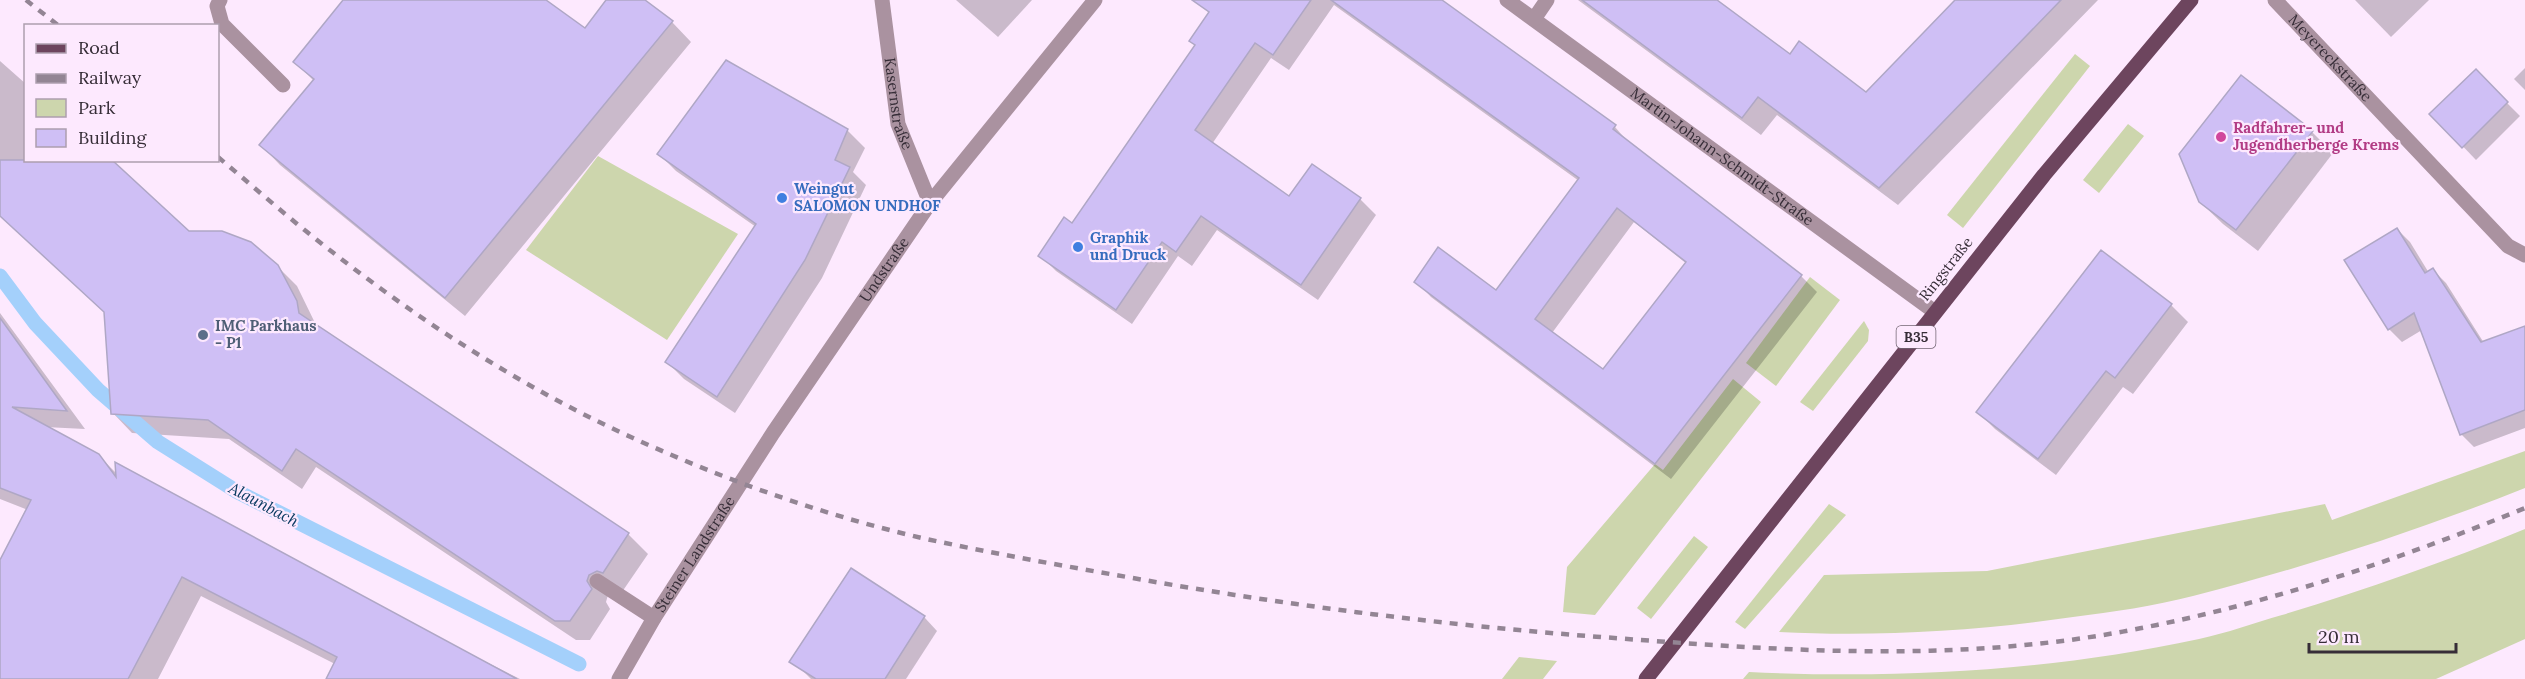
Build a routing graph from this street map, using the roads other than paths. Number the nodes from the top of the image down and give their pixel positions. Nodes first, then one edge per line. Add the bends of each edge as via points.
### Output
1 (220, 0) edge
2 (882, 0) edge
3 (1095, 0) edge
4 (1507, 0) edge
5 (1547, 0) edge
6 (2191, 0) edge
7 (2275, 0) edge
8 (1534, 19) junction
9 (284, 85) dead end
10 (930, 203) junction
11 (2525, 255) edge
12 (1935, 312) junction
13 (773, 433) joint
14 (597, 581) dead end
15 (654, 618) junction
16 (619, 679) edge
17 (1646, 679) edge

1 - 9 street via 217,6 222,24
2 - 10 street, Kasernstraße via 898,124
3 - 10 street, Undstraße
4 - 8 street, Martin-Johann-Schmidt-Straße
5 - 8 street
6 - 12 main road, Ringstraße / B35
7 - 11 street, Meyereckstraße via 2508,246
8 - 12 street, Martin-Johann-Schmidt-Straße
10 - 13 street, Undstraße
12 - 17 main road, Ringstraße / B35
13 - 15 street, Steiner Landstraße
14 - 15 street
15 - 16 street, Steiner Landstraße

